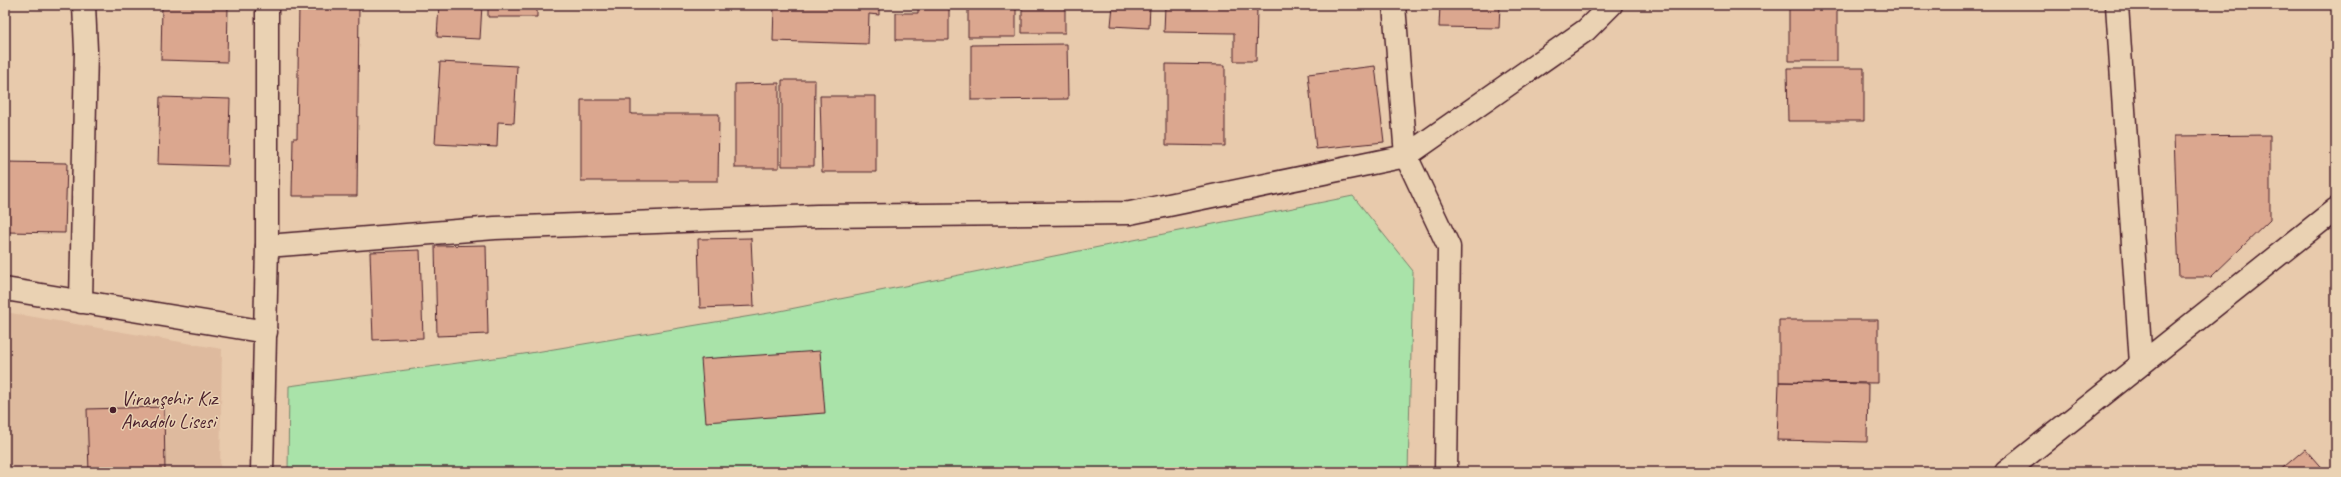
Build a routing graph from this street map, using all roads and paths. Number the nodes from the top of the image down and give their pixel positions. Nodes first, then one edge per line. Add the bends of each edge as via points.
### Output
1 (84, 5) edge
2 (267, 5) edge
3 (1394, 5) edge
4 (1611, 5) edge
5 (2117, 5) edge
6 (1406, 156) junction
7 (2336, 209) edge
8 (267, 246) junction
9 (5, 289) edge
10 (81, 302) junction
11 (266, 332) junction
12 (2141, 364) junction
13 (262, 472) edge
14 (1446, 472) edge
15 (2006, 472) edge

1 - 10 street via 86,50
2 - 8 street
3 - 6 street
4 - 6 street via 1586,30
5 - 12 street
6 - 8 street via 1130,213 817,216 519,227
6 - 14 street via 1449,247
7 - 12 street
8 - 11 street
9 - 10 street
10 - 11 street
11 - 13 street
12 - 15 street

